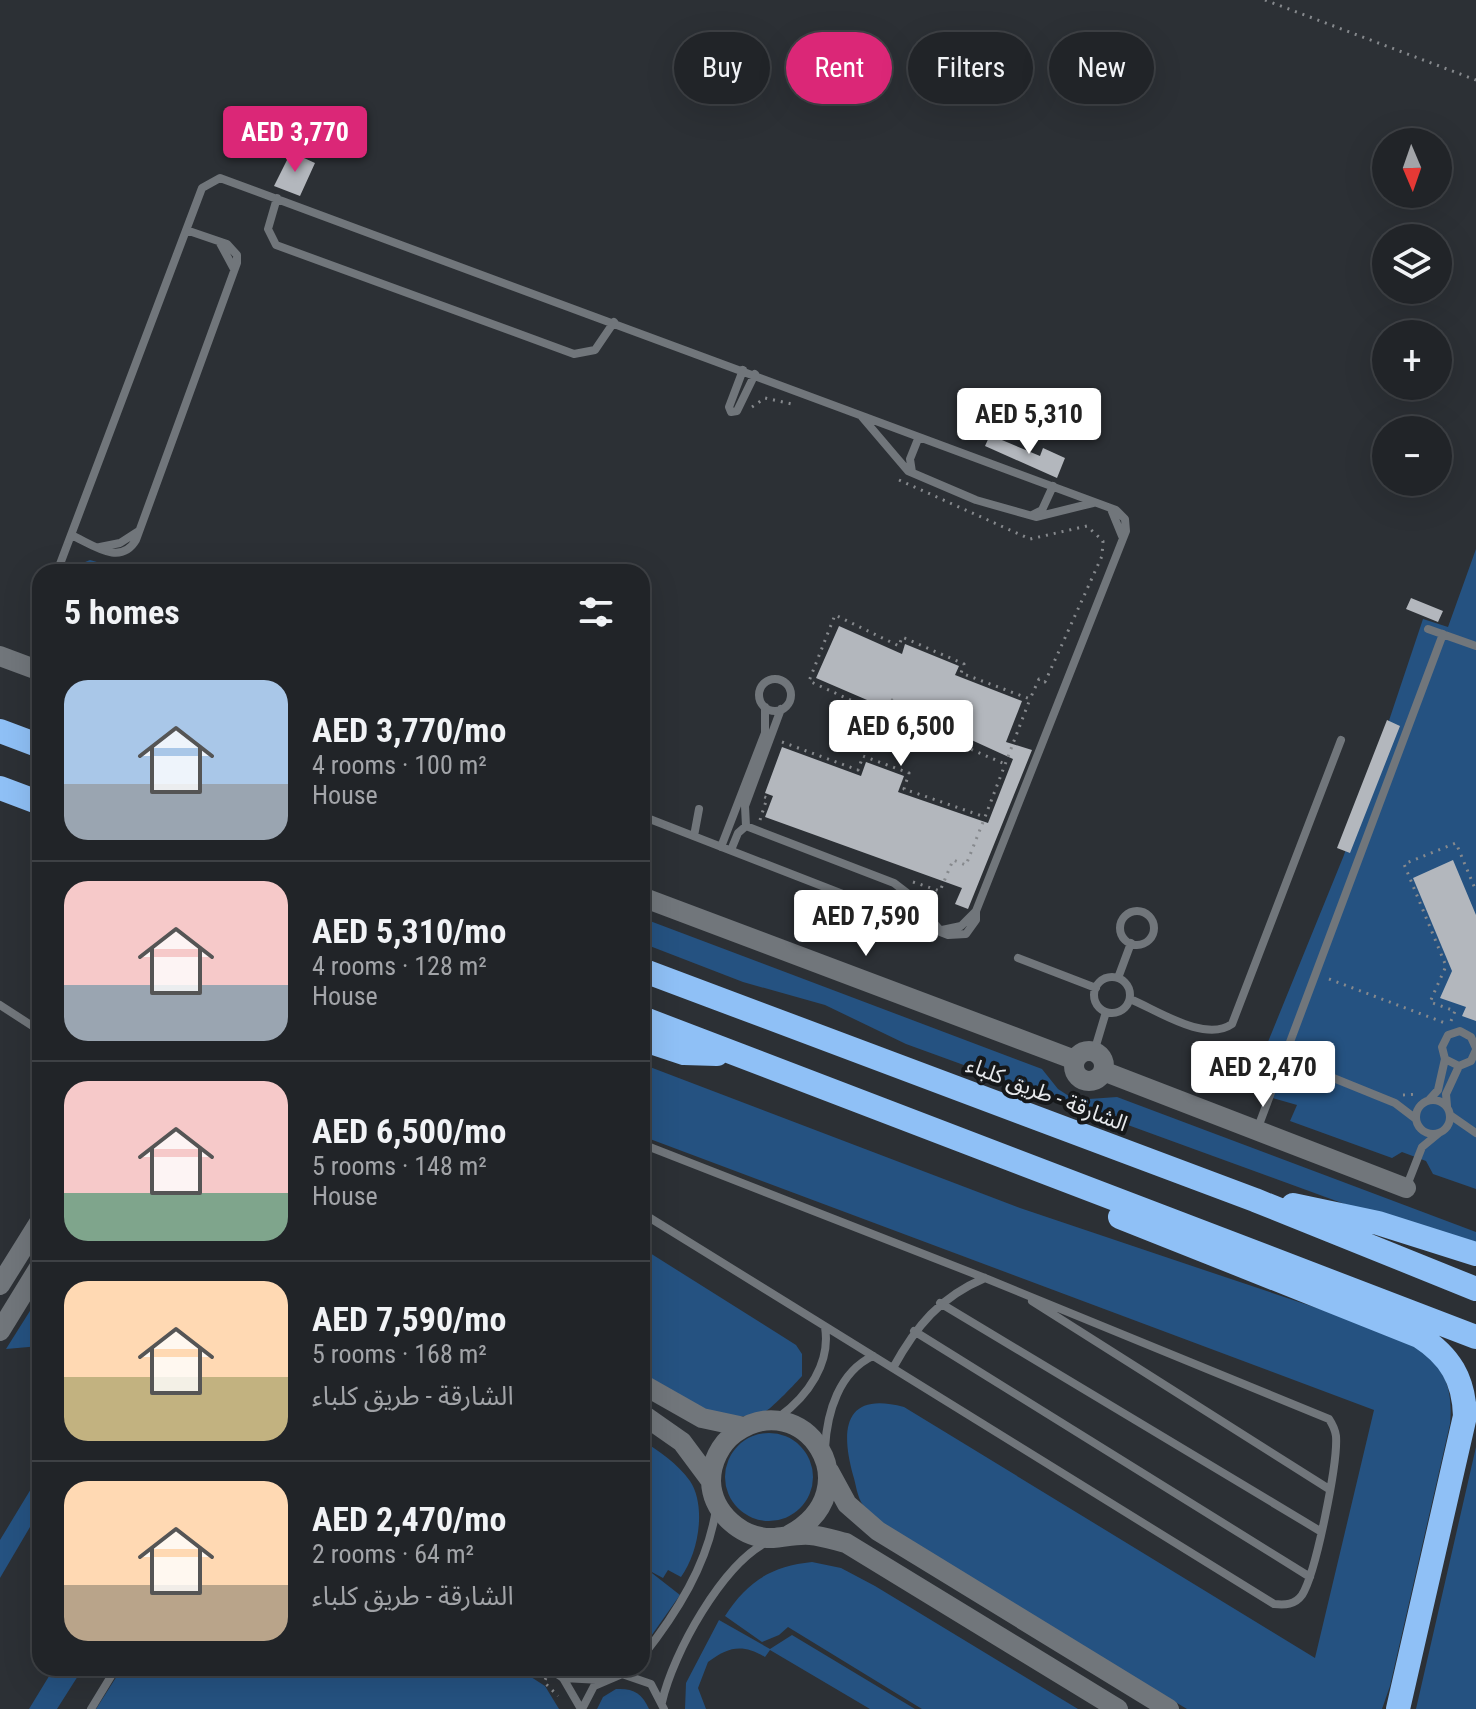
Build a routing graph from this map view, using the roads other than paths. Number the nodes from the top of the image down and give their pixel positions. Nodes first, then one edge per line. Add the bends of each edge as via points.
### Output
1 (277, 198) junction
2 (186, 230) junction
3 (614, 322) junction
4 (743, 370) junction
5 (755, 374) junction
6 (861, 417) junction
7 (918, 439) junction
8 (913, 473) junction
9 (1053, 486) junction
10 (1095, 503) junction
11 (1028, 516) junction
12 (71, 535) junction
13 (60, 564) edge
14 (1428, 629) dead end
15 (1443, 634) junction
16 (1476, 646) edge
17 (0, 656) edge
18 (32, 668) edge
19 (765, 707) junction
20 (781, 709) junction
21 (0, 731) edge
22 (1341, 740) dead end
23 (32, 743) edge
24 (0, 775) edge
25 (32, 787) edge
26 (0, 788) edge
27 (32, 800) edge
28 (699, 809) dead end
29 (650, 819) edge
30 (746, 826) junction
31 (694, 836) junction
32 (721, 847) junction
33 (731, 850) junction
34 (650, 900) edge
35 (941, 930) junction
36 (1131, 943) junction
37 (1018, 958) dead end
38 (650, 973) edge
39 (1118, 978) junction
40 (1096, 988) junction
41 (1130, 999) junction
42 (0, 1005) edge
43 (1106, 1012) junction
44 (650, 1021) edge
45 (32, 1026) edge
46 (650, 1042) edge
47 (1476, 1049) edge
48 (735, 1054) junction
49 (1084, 1056) junction
50 (1284, 1058) junction
51 (1445, 1059) junction
52 (1459, 1066) junction
53 (1427, 1098) junction
54 (1395, 1103) junction
55 (1449, 1110) junction
56 (1417, 1122) junction
57 (1257, 1130) junction
58 (1442, 1132) junction
59 (1473, 1132) edge
60 (650, 1147) edge
61 (1422, 1147) junction
62 (1028, 1165) junction
63 (1406, 1188) joint
64 (1255, 1200) junction
65 (650, 1218) edge
66 (32, 1234) edge
67 (1476, 1254) edge
68 (985, 1278) junction
69 (32, 1279) edge
70 (0, 1285) edge
71 (1012, 1289) junction
72 (1476, 1289) edge
73 (940, 1303) junction
74 (825, 1327) junction
75 (0, 1331) edge
76 (914, 1331) junction
77 (1476, 1337) edge
78 (873, 1356) junction
79 (893, 1368) junction
80 (650, 1389) edge
81 (650, 1420) edge
82 (773, 1421) junction
83 (744, 1427) junction
84 (826, 1463) junction
85 (711, 1481) junction
86 (1329, 1489) junction
87 (717, 1504) junction
88 (1320, 1531) junction
89 (781, 1536) junction
90 (1310, 1577) junction
91 (650, 1645) edge
92 (111, 1676) edge
93 (560, 1676) edge
94 (615, 1676) edge
95 (628, 1676) edge
96 (563, 1678) junction
97 (602, 1680) junction
98 (1397, 1703) edge
99 (663, 1705) edge
100 (91, 1709) edge
101 (582, 1709) edge
102 (1118, 1709) edge
103 (1169, 1709) edge

1 - 2 lane via 213,179 202,188
1 - 3 lane
1 - 3 lane via 268,229 276,245 574,354 595,350
2 - 12 lane
2 - 12 lane via 219,243 234,270 137,532 100,547
3 - 4 lane
4 - 5 lane
4 - 5 lane via 731,412 737,411
5 - 6 lane
6 - 7 lane
6 - 8 lane
7 - 8 lane via 910,459
7 - 9 lane
8 - 11 lane
9 - 10 lane
9 - 11 lane via 1042,510
10 - 11 lane
10 - 35 lane via 1125,519 1122,536 976,911 961,926
12 - 13 lane
14 - 15 lane
15 - 16 lane
15 - 50 lane
17 - 18 street
19 - 20 lane
19 - 20 lane via 759,698 761,686 776,679 787,684 791,695
19 - 32 lane via 765,733
20 - 30 lane via 745,806
21 - 23 highway
22 - 41 lane via 1232,1024 1206,1030
24 - 25 highway
26 - 27 highway
28 - 31 lane
29 - 31 lane
30 - 33 lane
30 - 35 lane via 894,883
31 - 32 lane
32 - 33 lane
33 - 35 lane
34 - 49 street
36 - 36 lane via 1151,936 1151,919 1142,912 1131,912 1120,925 1122,936
36 - 39 lane
37 - 40 lane
38 - 64 highway, الشارقة - طريق كلباء
39 - 40 lane via 1105,979
39 - 41 lane via 1128,986
40 - 43 lane via 1097,1004
41 - 43 lane via 1118,1012
42 - 45 lane
43 - 49 lane
44 - 48 highway
46 - 48 highway via 684,1053
47 - 51 lane via 1466,1033 1453,1032 1443,1041
47 - 52 lane via 1471,1061
48 - 62 highway
49 - 57 street via 1076,1074 1083,1081 1097,1079 1103,1071
50 - 54 lane
50 - 57 lane
51 - 52 lane
51 - 53 lane via 1438,1090
52 - 55 lane via 1446,1094
53 - 54 lane
53 - 55 lane
53 - 56 lane
54 - 56 lane
55 - 58 lane
55 - 59 lane
56 - 58 lane via 1427,1133
56 - 61 lane
57 - 63 street
58 - 59 lane
58 - 61 lane
60 - 68 lane
61 - 63 lane
62 - 77 highway
62 - 98 highway via 1133,1223 1419,1336 1449,1361 1459,1378 1465,1416
64 - 67 highway via 1355,1217
64 - 72 highway, الشارقة - طريق كلباء
65 - 74 lane
66 - 70 street
68 - 71 lane
68 - 73 lane
69 - 75 street
71 - 86 lane
71 - 86 lane via 1329,1419 1336,1439
73 - 76 lane
73 - 88 lane
74 - 78 lane
74 - 82 lane via 826,1354 817,1374 791,1408
76 - 79 lane
76 - 90 lane
78 - 79 lane
78 - 84 lane via 857,1365 840,1387 828,1420
79 - 90 lane via 1274,1604 1297,1600
80 - 83 street via 702,1418
81 - 85 street via 682,1442
82 - 83 street
82 - 84 street via 804,1431
83 - 85 street via 720,1449
84 - 89 street via 828,1490 820,1510 807,1525
84 - 103 street via 847,1504 878,1531
85 - 87 street
86 - 88 lane
87 - 89 street via 740,1530
87 - 91 lane via 711,1535 689,1586
88 - 90 lane
89 - 99 lane via 744,1556 712,1599 677,1659
89 - 102 street via 826,1537 866,1553
92 - 100 lane
93 - 96 lane
94 - 97 lane
95 - 99 lane via 651,1684
96 - 97 lane
96 - 101 lane
97 - 101 lane via 588,1693

